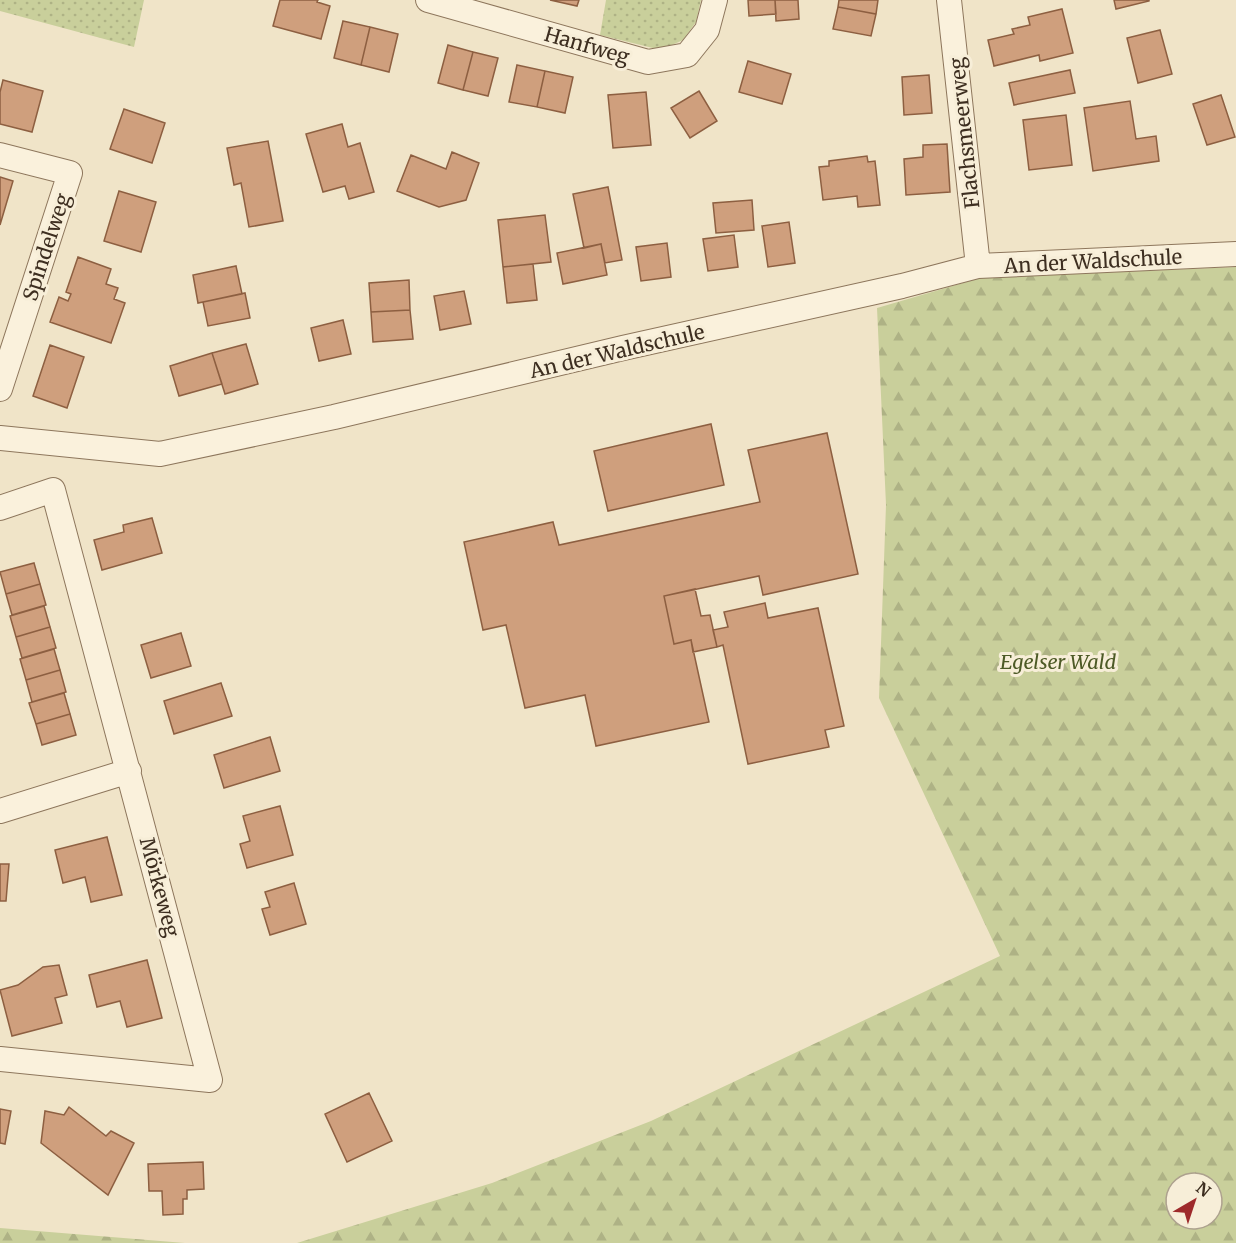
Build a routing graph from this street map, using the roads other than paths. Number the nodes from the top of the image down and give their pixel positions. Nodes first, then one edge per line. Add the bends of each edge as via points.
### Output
1 (428, 0) edge
2 (715, 0) edge
3 (949, 0) edge
4 (0, 155) edge
5 (1236, 254) edge
6 (978, 266) junction
7 (0, 389) edge
8 (0, 438) edge
9 (0, 508) edge
10 (129, 771) junction
11 (0, 811) edge
12 (0, 1059) edge

1 - 2 street, Hanfweg via 648,62 687,55 707,30
3 - 6 street, Flachsmeerweg
4 - 7 street, Spindelweg via 70,173
5 - 6 street, An der Waldschule
6 - 8 street, An der Waldschule via 160,454
9 - 10 street, Mörkeweg via 53,490
10 - 11 street
10 - 12 street, Mörkeweg via 210,1080

